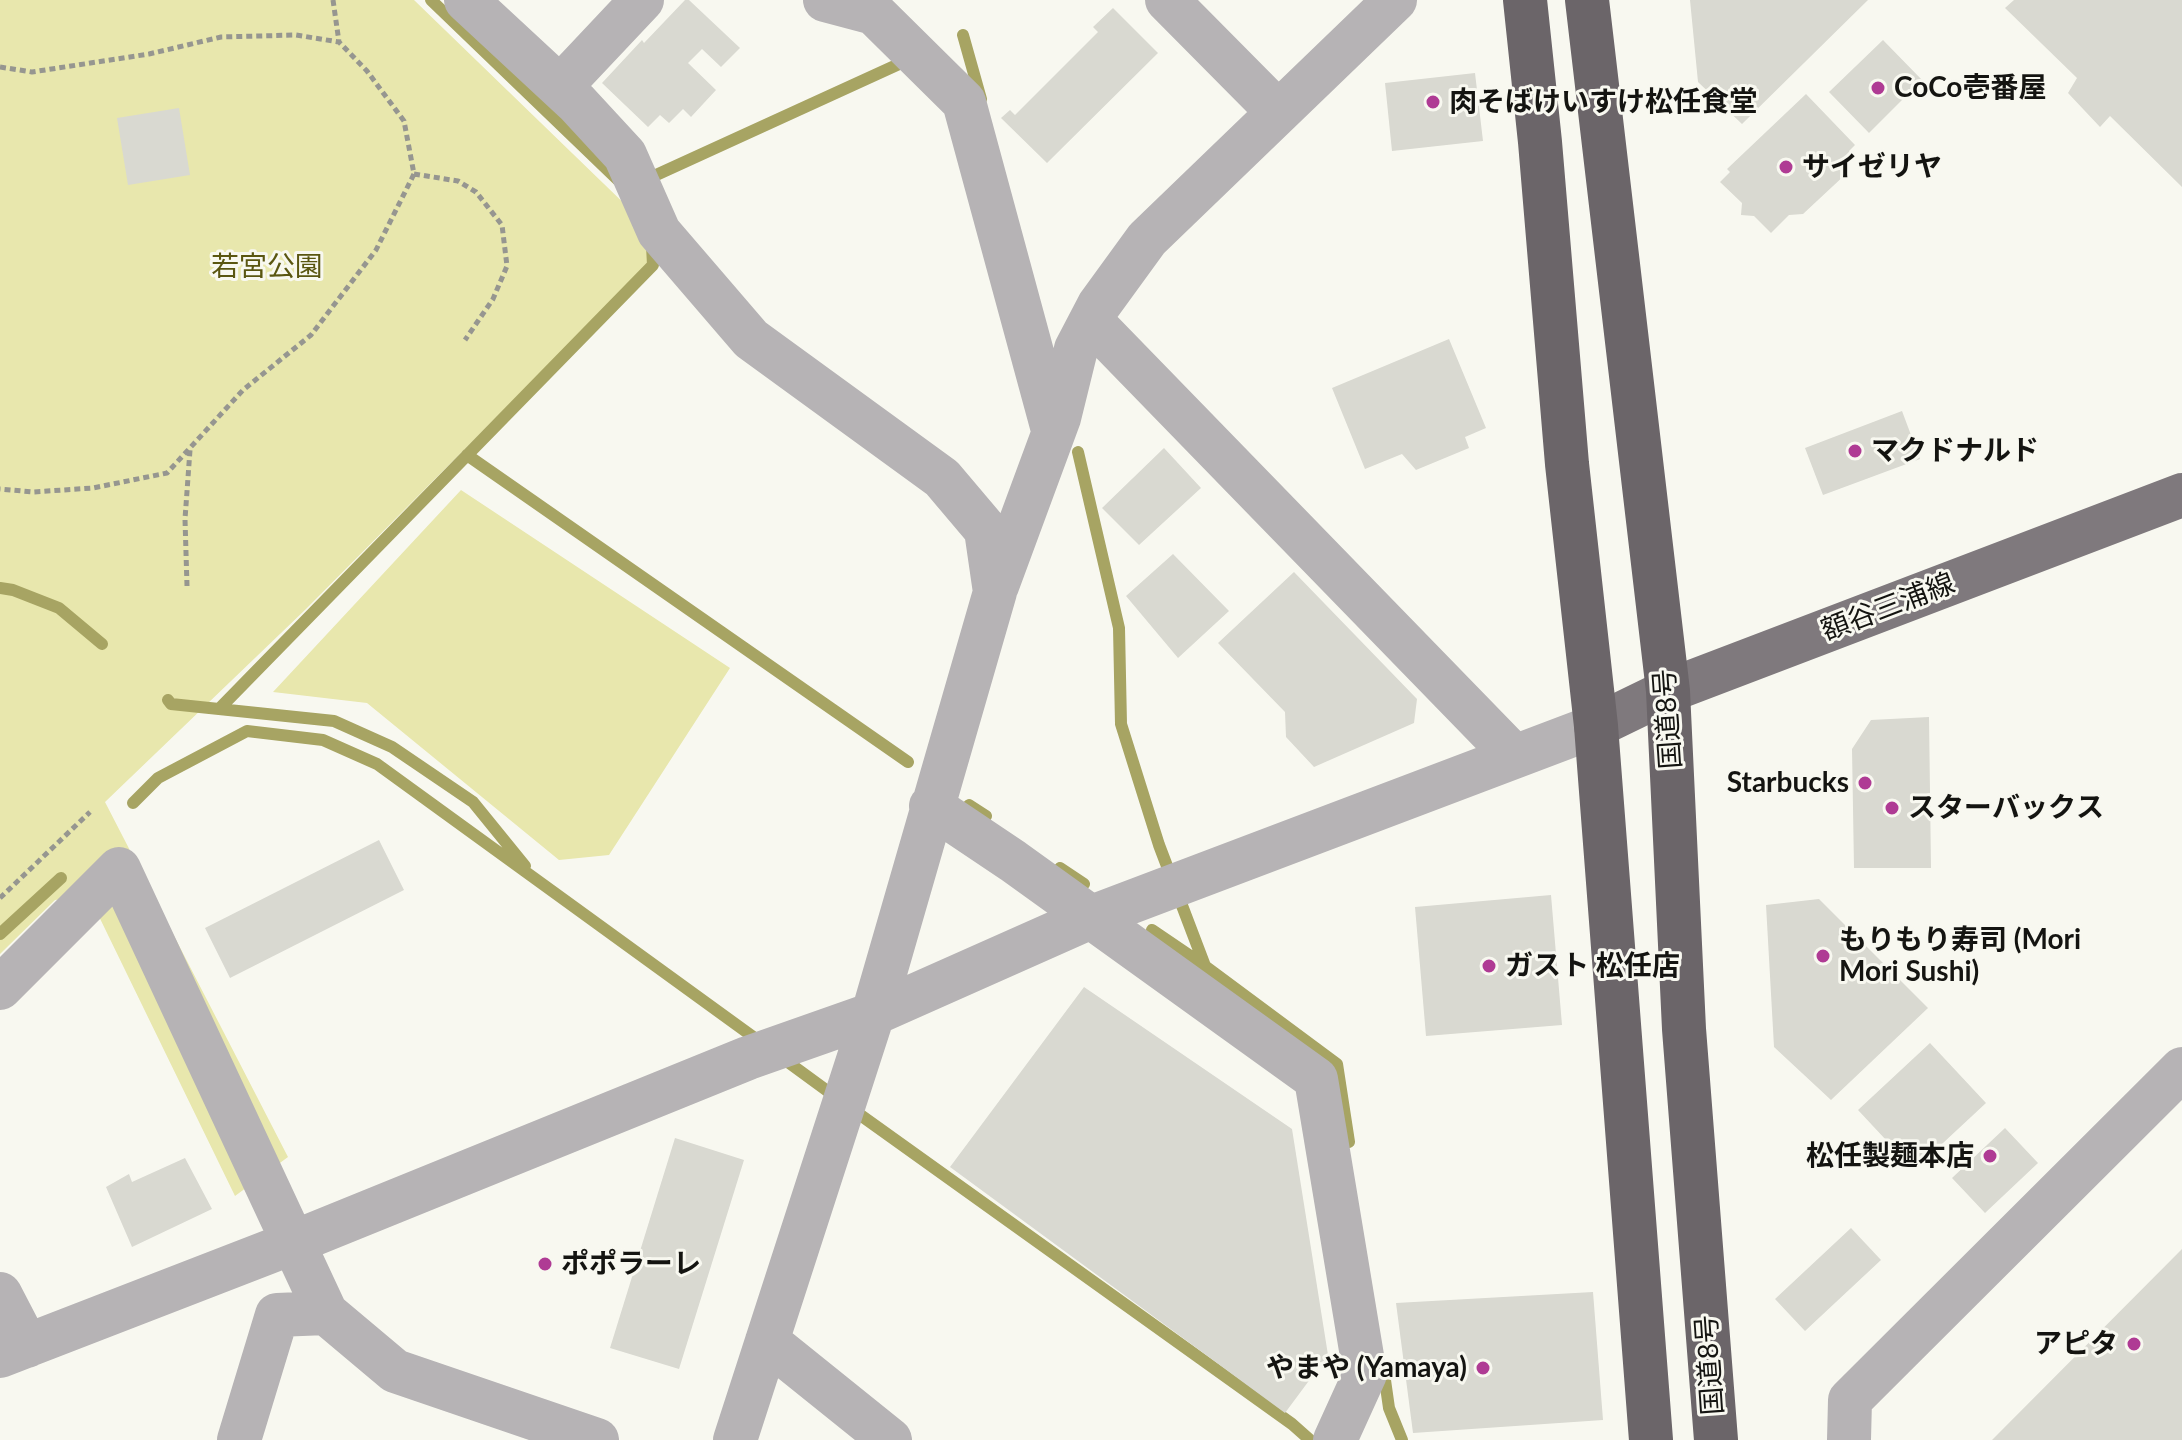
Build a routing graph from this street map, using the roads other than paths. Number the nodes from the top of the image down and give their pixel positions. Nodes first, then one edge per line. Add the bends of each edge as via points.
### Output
1 (466, 0) edge
2 (642, 0) edge
3 (825, 0) edge
4 (1167, 0) edge
5 (1395, 0) edge
6 (1525, 0) edge
7 (1587, 0) edge
8 (560, 87) junction
9 (1278, 112) junction
10 (1091, 321) junction
11 (1054, 432) junction
12 (2182, 495) edge
13 (995, 592) junction
14 (1668, 691) junction
15 (1596, 726) junction
16 (1514, 756) junction
17 (931, 806) junction
18 (1089, 918) junction
19 (0, 988) edge
20 (873, 1014) junction
21 (2182, 1069) edge
22 (292, 1243) junction
23 (0, 1294) edge
24 (326, 1313) junction
25 (767, 1341) junction
26 (13, 1351) edge
27 (1337, 1436) edge
28 (239, 1440) edge
29 (597, 1440) edge
30 (735, 1440) edge
31 (890, 1440) edge
32 (1651, 1440) edge
33 (1716, 1440) edge
34 (1849, 1440) edge

1 - 8 street
2 - 8 street
3 - 11 street via 874,13 964,102
4 - 9 street
5 - 9 street
6 - 15 highway
7 - 14 highway, 国道8号
8 - 13 street via 625,155 659,232 751,339 942,478 986,530
9 - 10 street via 1147,239
10 - 11 street via 1076,349
10 - 16 street
11 - 13 street
12 - 14 main road, 額谷三浦線
13 - 17 street
14 - 15 main road, 額谷三浦線
14 - 33 highway, 国道8号 via 1684,1029
15 - 16 street
15 - 32 highway
16 - 18 street
17 - 18 street
17 - 20 street
18 - 20 street
18 - 27 street via 1316,1079 1365,1374
19 - 22 street via 119,869
20 - 22 street via 748,1058
20 - 25 street
21 - 34 street via 1850,1400
22 - 24 street
22 - 26 street
23 - 26 street
24 - 28 street via 277,1315
24 - 29 street via 395,1371
25 - 30 street
25 - 31 street

